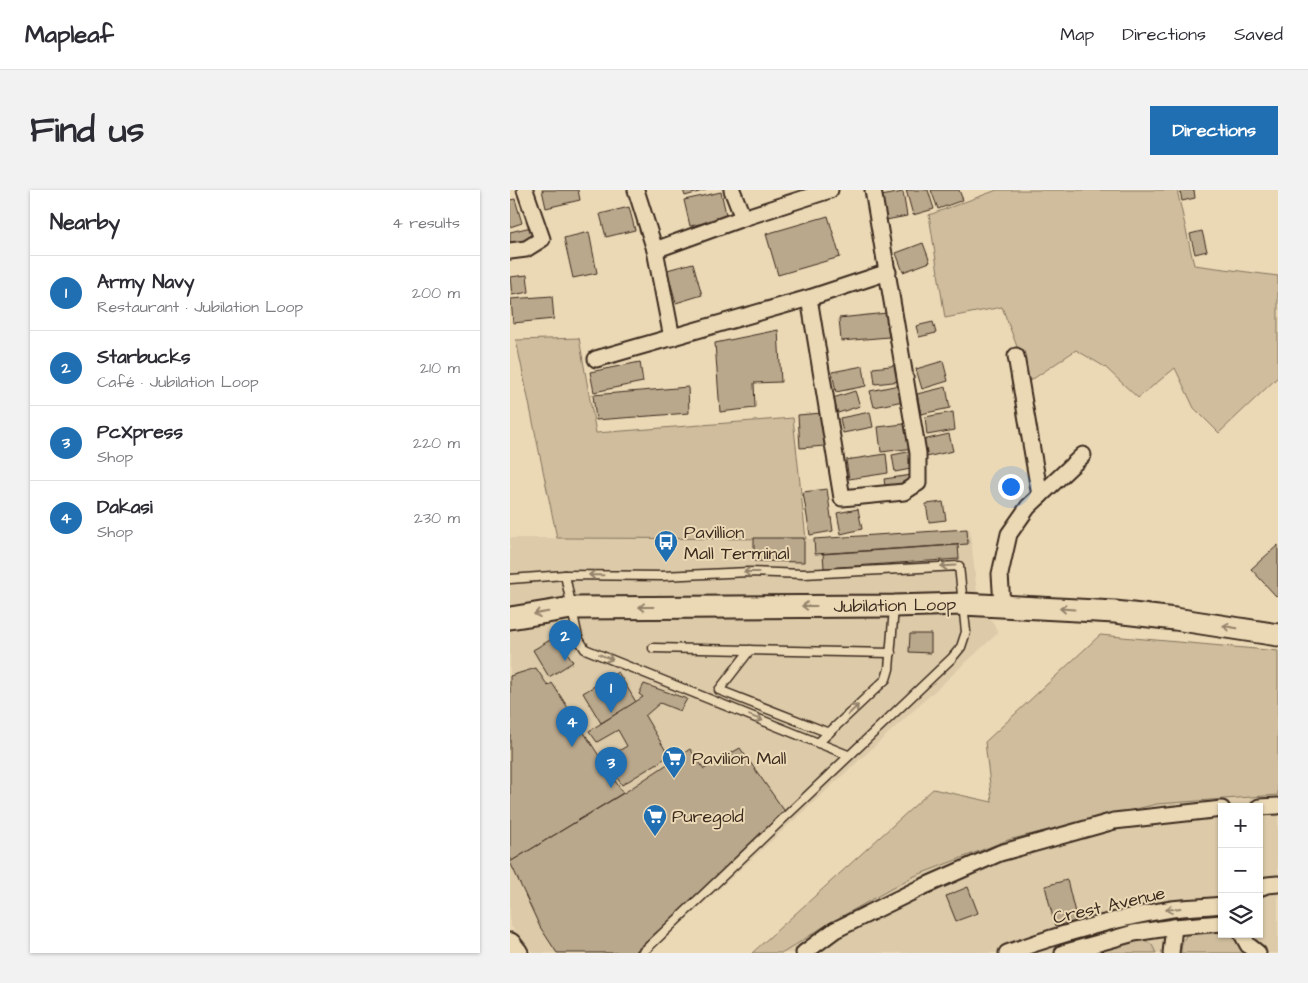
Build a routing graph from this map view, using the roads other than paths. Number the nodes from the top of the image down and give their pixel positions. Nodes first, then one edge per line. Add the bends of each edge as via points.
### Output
1 (525, 190) edge
2 (636, 190) edge
3 (732, 190) edge
4 (830, 190) edge
5 (874, 190) edge
6 (743, 218) junction
7 (655, 250) junction
8 (510, 251) edge
9 (888, 272) junction
10 (809, 298) junction
11 (672, 338) junction
12 (1016, 356) dead end
13 (596, 360) dead end
14 (1084, 455) dead end
15 (1040, 496) junction
16 (565, 575) junction
17 (510, 579) edge
18 (963, 604) junction
19 (1002, 605) junction
20 (894, 606) junction
21 (572, 608) junction
22 (510, 618) edge
23 (1278, 635) edge
24 (653, 648) dead end
25 (750, 650) junction
26 (891, 652) junction
27 (829, 733) junction
28 (818, 743) junction
29 (848, 756) junction
30 (1278, 806) edge
31 (1263, 807) edge
32 (1218, 809) edge
33 (1278, 878) edge
34 (1278, 884) edge
35 (1263, 886) edge
36 (1218, 905) edge
37 (1218, 923) edge
38 (1174, 927) junction
39 (1059, 936) junction
40 (1244, 938) edge
41 (510, 944) edge
42 (517, 953) edge
43 (642, 953) edge
44 (804, 953) edge
45 (1006, 953) edge
46 (1064, 953) edge
47 (1171, 953) edge
48 (1258, 953) edge

1 - 8 street via 542,239 526,249
2 - 7 street
3 - 6 street
4 - 6 street
5 - 9 street
6 - 7 street
7 - 11 street
9 - 10 street
9 - 10 street via 918,453 918,483 904,492 842,498
10 - 11 street
11 - 13 street
12 - 15 street
14 - 15 street
15 - 19 street via 1009,534 1000,574
16 - 17 lane
18 -> 16 lane via 959,566 804,574
16 - 21 lane
18 - 19 main road, Jubilation Loop
18 - 20 main road, Jubilation Loop
18 - 29 lane via 966,632 961,647
23 -> 19 main road, Jubilation Loop via 1115,612
20 -> 21 main road, Jubilation Loop
20 - 26 lane
21 -> 22 main road, Jubilation Loop
21 -> 28 lane via 578,638 586,649
24 - 25 lane
25 - 26 lane
25 - 27 lane via 719,690
27 -> 26 lane via 886,679
27 - 28 lane
28 - 29 lane
29 - 43 lane
30 - 31 street
32 - 44 street via 1114,822 1000,853 836,930
33 - 34 street
34 - 35 street
36 -> 39 street, Crest Avenue via 1135,916
37 - 38 street, Crest Avenue
38 - 46 street, Crest Avenue
38 - 47 street
39 - 45 street, Crest Avenue
39 - 46 street
40 - 48 street
41 - 42 main road

